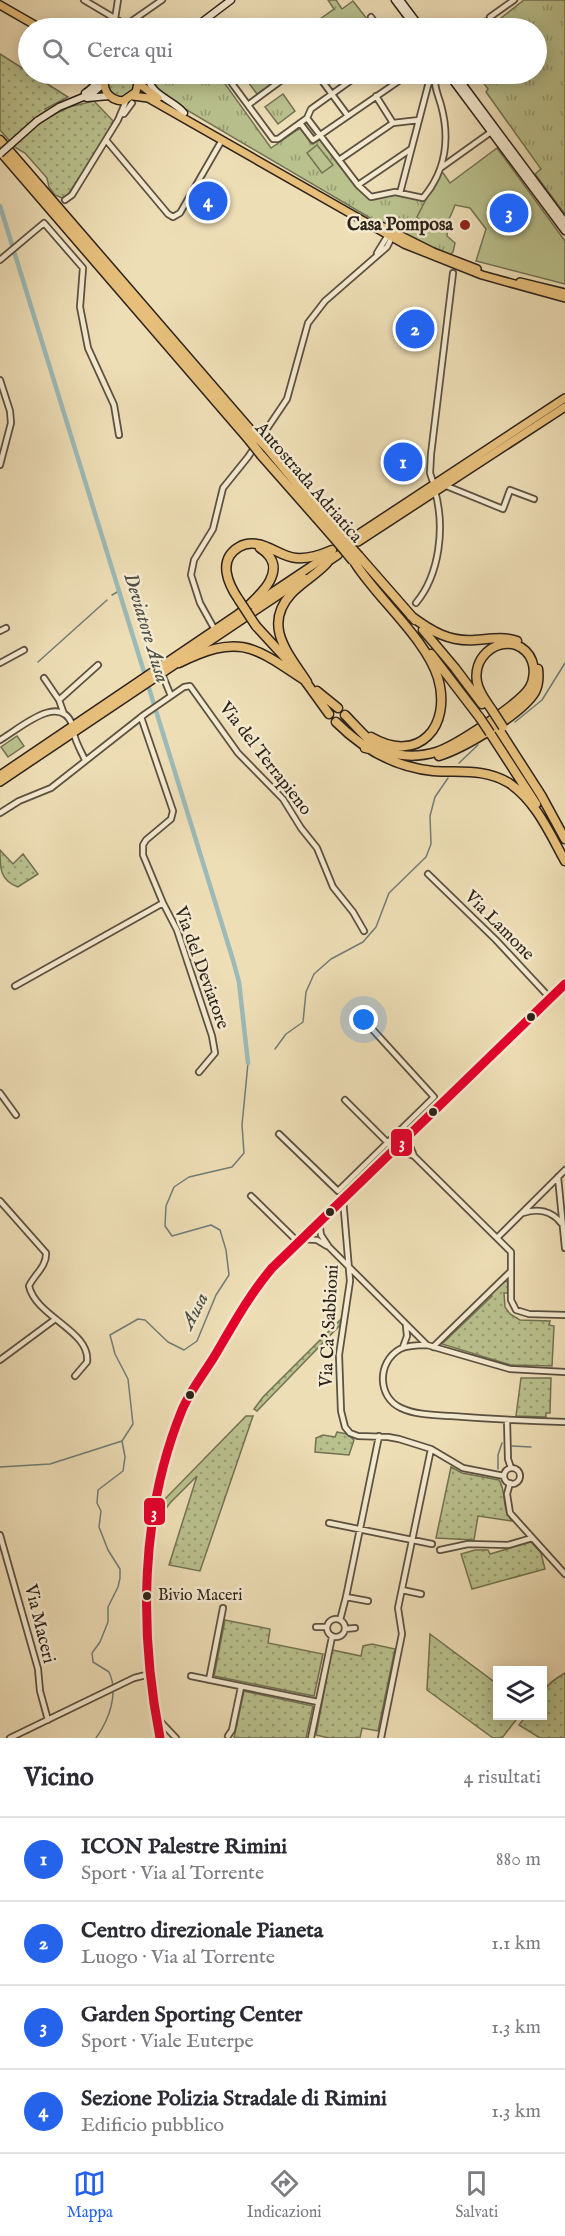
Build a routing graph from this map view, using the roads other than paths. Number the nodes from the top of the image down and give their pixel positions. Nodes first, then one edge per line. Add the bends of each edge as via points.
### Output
1 (84, 0) edge
2 (118, 0) edge
3 (162, 0) edge
4 (231, 0) edge
5 (395, 0) edge
6 (400, 0) edge
7 (514, 0) edge
8 (0, 7) edge
9 (490, 17) dead end
10 (18, 18) edge
11 (21, 18) edge
12 (112, 18) edge
13 (114, 18) edge
14 (138, 18) edge
15 (207, 18) edge
16 (408, 18) edge
17 (414, 18) edge
18 (95, 84) edge
19 (99, 84) edge
20 (106, 84) edge
21 (136, 84) edge
22 (141, 84) edge
23 (151, 84) edge
24 (232, 84) edge
25 (276, 84) edge
26 (324, 84) edge
27 (346, 84) edge
28 (394, 84) edge
29 (431, 84) edge
30 (435, 84) edge
31 (455, 84) edge
32 (462, 84) edge
33 (332, 94) junction
34 (110, 96) junction
35 (376, 96) junction
36 (131, 99) junction
37 (75, 100) junction
38 (248, 105) junction
39 (184, 113) junction
40 (348, 116) junction
41 (307, 118) junction
42 (419, 120) junction
43 (300, 123) junction
44 (393, 123) junction
45 (491, 132) junction
46 (320, 135) junction
47 (0, 140) edge
48 (106, 140) junction
49 (222, 140) junction
50 (412, 148) junction
51 (0, 152) edge
52 (339, 160) junction
53 (440, 168) junction
54 (358, 185) junction
55 (400, 193) junction
56 (65, 200) dead end
57 (565, 222) edge
58 (565, 231) edge
59 (389, 235) junction
60 (404, 244) junction
61 (387, 247) junction
62 (375, 255) junction
63 (0, 260) edge
64 (453, 273) dead end
65 (565, 293) edge
66 (565, 298) edge
67 (0, 380) edge
68 (565, 398) edge
69 (565, 407) edge
70 (119, 435) dead end
71 (251, 437) junction
72 (0, 465) edge
73 (444, 486) junction
74 (434, 488) junction
75 (534, 499) dead end
76 (356, 539) dead end
77 (248, 544) junction
78 (334, 552) junction
79 (356, 560) junction
80 (327, 562) junction
81 (416, 603) dead end
82 (239, 614) junction
83 (411, 616) junction
84 (6, 628) dead end
85 (215, 630) junction
86 (0, 632) edge
87 (24, 650) dead end
88 (0, 663) edge
89 (178, 663) junction
90 (98, 665) dead end
91 (158, 674) junction
92 (44, 678) dead end
93 (308, 683) junction
94 (169, 698) junction
95 (58, 700) junction
96 (338, 708) dead end
97 (490, 712) junction
98 (64, 714) junction
99 (329, 714) dead end
100 (143, 715) junction
101 (345, 715) dead end
102 (336, 722) dead end
103 (358, 728) junction
104 (73, 729) junction
105 (497, 730) junction
106 (0, 740) edge
107 (365, 748) junction
108 (85, 760) junction
109 (0, 775) edge
110 (0, 782) edge
111 (0, 813) edge
112 (565, 838) edge
113 (565, 855) edge
114 (565, 861) edge
115 (428, 874) dead end
116 (163, 903) junction
117 (364, 931) dead end
118 (565, 984) edge
119 (15, 986) dead end
120 (550, 998) junction
121 (363, 1019) dead end
122 (199, 1072) dead end
123 (0, 1093) edge
124 (345, 1100) dead end
125 (16, 1115) dead end
126 (410, 1133) junction
127 (279, 1134) dead end
128 (388, 1142) junction
129 (402, 1142) junction
130 (393, 1150) junction
131 (409, 1151) junction
132 (565, 1170) edge
133 (558, 1177) junction
134 (251, 1196) dead end
135 (343, 1199) junction
136 (0, 1200) edge
137 (523, 1213) junction
138 (319, 1221) junction
139 (562, 1226) junction
140 (311, 1229) junction
141 (321, 1234) junction
142 (497, 1238) junction
143 (318, 1240) junction
144 (300, 1241) junction
145 (329, 1247) junction
146 (565, 1248) edge
147 (348, 1266) junction
148 (510, 1272) junction
149 (565, 1315) edge
150 (54, 1320) junction
151 (405, 1324) junction
152 (430, 1346) junction
153 (403, 1348) junction
154 (0, 1360) edge
155 (565, 1372) edge
156 (75, 1376) dead end
157 (507, 1420) junction
158 (565, 1422) edge
159 (379, 1436) junction
160 (431, 1449) junction
161 (511, 1468) junction
162 (504, 1476) junction
163 (510, 1483) junction
164 (329, 1523) dead end
165 (360, 1530) junction
166 (0, 1535) edge
167 (532, 1538) junction
168 (412, 1540) junction
169 (432, 1544) dead end
170 (440, 1550) dead end
171 (565, 1574) edge
172 (402, 1590) junction
173 (421, 1594) dead end
174 (346, 1597) junction
175 (368, 1601) dead end
176 (223, 1608) dead end
177 (340, 1620) junction
178 (316, 1627) dead end
179 (326, 1627) junction
180 (355, 1628) dead end
181 (345, 1629) junction
182 (332, 1637) junction
183 (150, 1674) junction
184 (191, 1676) dead end
185 (209, 1680) junction
186 (241, 1687) junction
187 (318, 1702) junction
188 (155, 1716) junction
189 (48, 1720) junction
190 (228, 1736) dead end
191 (10, 1738) edge
192 (160, 1738) edge
193 (176, 1738) edge
194 (311, 1738) edge
195 (381, 1738) edge

1 - 12 street
2 - 13 street
3 - 14 street
4 - 15 street
5 - 16 street
6 - 17 street
7 - 9 street
8 - 10 main road
8 - 11 main road
18 - 37 street
19 - 37 street via 93,93
20 - 34 main road
21 - 36 main road
22 - 39 main road via 144,90
23 - 39 street
24 - 38 street
25 - 38 street
26 - 33 street
27 - 33 street
28 - 35 street
29 - 42 street
30 - 53 street via 446,129
31 - 45 street
32 - 57 street
33 - 40 street
33 - 41 street via 311,109
34 - 36 main road via 118,101
34 - 37 street
35 - 40 street
35 - 44 street
36 - 48 street
36 - 49 main road via 148,98
37 - 51 street, bridge via 52,110
38 - 43 street via 273,139
39 - 59 main road
40 - 46 street
41 - 43 street
41 - 46 street
42 - 44 street
42 - 50 street
43 - 46 street via 313,140
44 - 52 street
45 - 53 street
45 - 58 street
46 - 52 street
47 - 71 highway, Autostrada Adriatica
48 - 49 street via 173,217 180,213
48 - 56 street
49 - 59 main road
50 - 54 street
50 - 55 street
51 - 71 highway, Autostrada Adriatica
52 - 54 street
53 - 55 street via 423,198
54 - 55 street via 371,197
59 - 60 main road
59 - 61 street
59 - 62 street
59 - 65 main road via 482,271
60 - 61 street
60 - 66 main road via 482,275
61 - 62 street
62 - 85 street via 308,322 287,399 223,488 213,529 194,560 191,575
63 - 70 street via 44,223 83,268 80,307 88,348 114,405
64 - 74 street via 431,454
67 - 72 street via 11,423
68 - 74 main road
69 - 73 main road
71 - 79 highway, Autostrada Adriatica, bridge
73 - 74 main road
73 - 75 street via 503,509 510,490
74 - 76 main road
74 - 81 street via 439,525 437,548 432,577
77 - 78 highway via 297,558
77 - 82 highway via 268,554 273,571 262,594
77 - 93 highway, bridge via 232,552 226,568 229,583 256,626
78 - 80 main road
78 - 82 main road
79 - 83 highway, Autostrada Adriatica
79 - 103 highway via 366,580 431,662 442,702 432,732 416,744 387,744
79 - 105 highway, Autostrada Adriatica, bridge via 480,718
80 - 89 main road
80 - 93 highway via 292,593 279,617 283,645
82 - 85 main road
83 - 97 highway, Autostrada Adriatica
83 - 107 highway via 432,632 448,638 500,638 524,645 538,668 537,689 522,706 456,751 420,760
84 - 86 street
85 - 91 main road
87 - 88 street
89 - 91 main road
89 - 93 highway via 216,647 241,646 259,651
90 - 95 street
91 - 94 street
91 - 104 main road
92 - 95 street
93 - 96 highway
93 - 99 highway
94 - 100 street
94 - 117 street, Via del Terrapieno via 187,686 195,690 238,753 283,799 317,848 333,887
95 - 98 street
97 - 103 highway via 477,681 481,659 500,645 516,645 533,662 529,689 502,712 443,750 411,756 399,754 377,747
97 - 105 highway, bridge
98 - 104 street
98 - 106 street via 46,712
100 - 108 street
100 - 116 street, Via del Deviatore via 173,811 171,819 143,845 143,855
101 - 103 highway
102 - 107 highway
104 - 108 street
104 - 109 main road
104 - 110 main road
105 - 112 highway via 537,782
105 - 113 highway, Autostrada Adriatica
107 - 114 highway via 419,769 480,772 503,780 535,809
108 - 111 street via 51,788
115 - 120 street, Via Lamone
116 - 119 street, Via del Deviatore
116 - 122 street, Via del Deviatore via 177,930 212,1036 215,1053
118 - 120 street
120 - 126 street
121 - 128 street via 434,1096
123 - 125 street
124 - 128 street
126 - 129 street
126 - 131 street
127 - 128 street via 338,1191
128 - 130 street
129 - 130 street
129 - 131 street
130 - 131 street
130 - 135 street
131 - 142 street
132 - 133 street
133 - 137 street
133 - 139 street
134 - 144 street
135 - 138 street
135 - 147 street, Via Ca' Sabbioni
136 - 150 street via 46,1253 44,1265 29,1286
137 - 139 street via 546,1212
137 - 142 street
138 - 140 street
138 - 141 street
139 - 146 street
140 - 141 street
140 - 143 street
140 - 144 street
141 - 145 street
142 - 148 street via 511,1252
143 - 144 street
143 - 145 street
144 - 183 street via 254,1290 183,1409 176,1429 156,1501 151,1546 147,1607
145 - 147 street
147 - 151 street
147 - 159 street, Via Ca' Sabbioni via 348,1301 339,1355 342,1418 350,1433
148 - 149 street via 511,1300 516,1310
148 - 152 street
150 - 154 street
150 - 156 street via 86,1348 87,1362
151 - 152 street
151 - 153 street
152 - 153 street
152 - 155 street via 510,1370
153 - 157 street via 391,1357 382,1379 390,1401 400,1408 416,1413
157 - 158 street
157 - 161 street
159 - 160 street, Via Ca' Sabbioni
159 - 165 street
160 - 162 street, Via Ca' Sabbioni via 463,1468
160 - 168 street
161 - 162 street
161 - 163 street via 519,1476
162 - 163 street
163 - 167 street via 510,1513
164 - 165 street
165 - 168 street
165 - 174 street
166 - 189 street, Via Maceri
167 - 170 street via 508,1545 468,1544
167 - 171 street
168 - 169 street
168 - 172 street
172 - 173 street
172 - 195 street via 398,1614 403,1628
174 - 175 street
174 - 177 street
176 - 185 street
177 - 179 street via 333,1619
177 - 181 street
178 - 179 street
179 - 182 street
180 - 181 street
181 - 182 street via 342,1635
182 - 187 street
183 - 188 street
183 - 189 street
184 - 185 street
185 - 186 street
186 - 187 street
186 - 190 street
187 - 194 street
188 - 192 street
188 - 193 street
189 - 191 street

